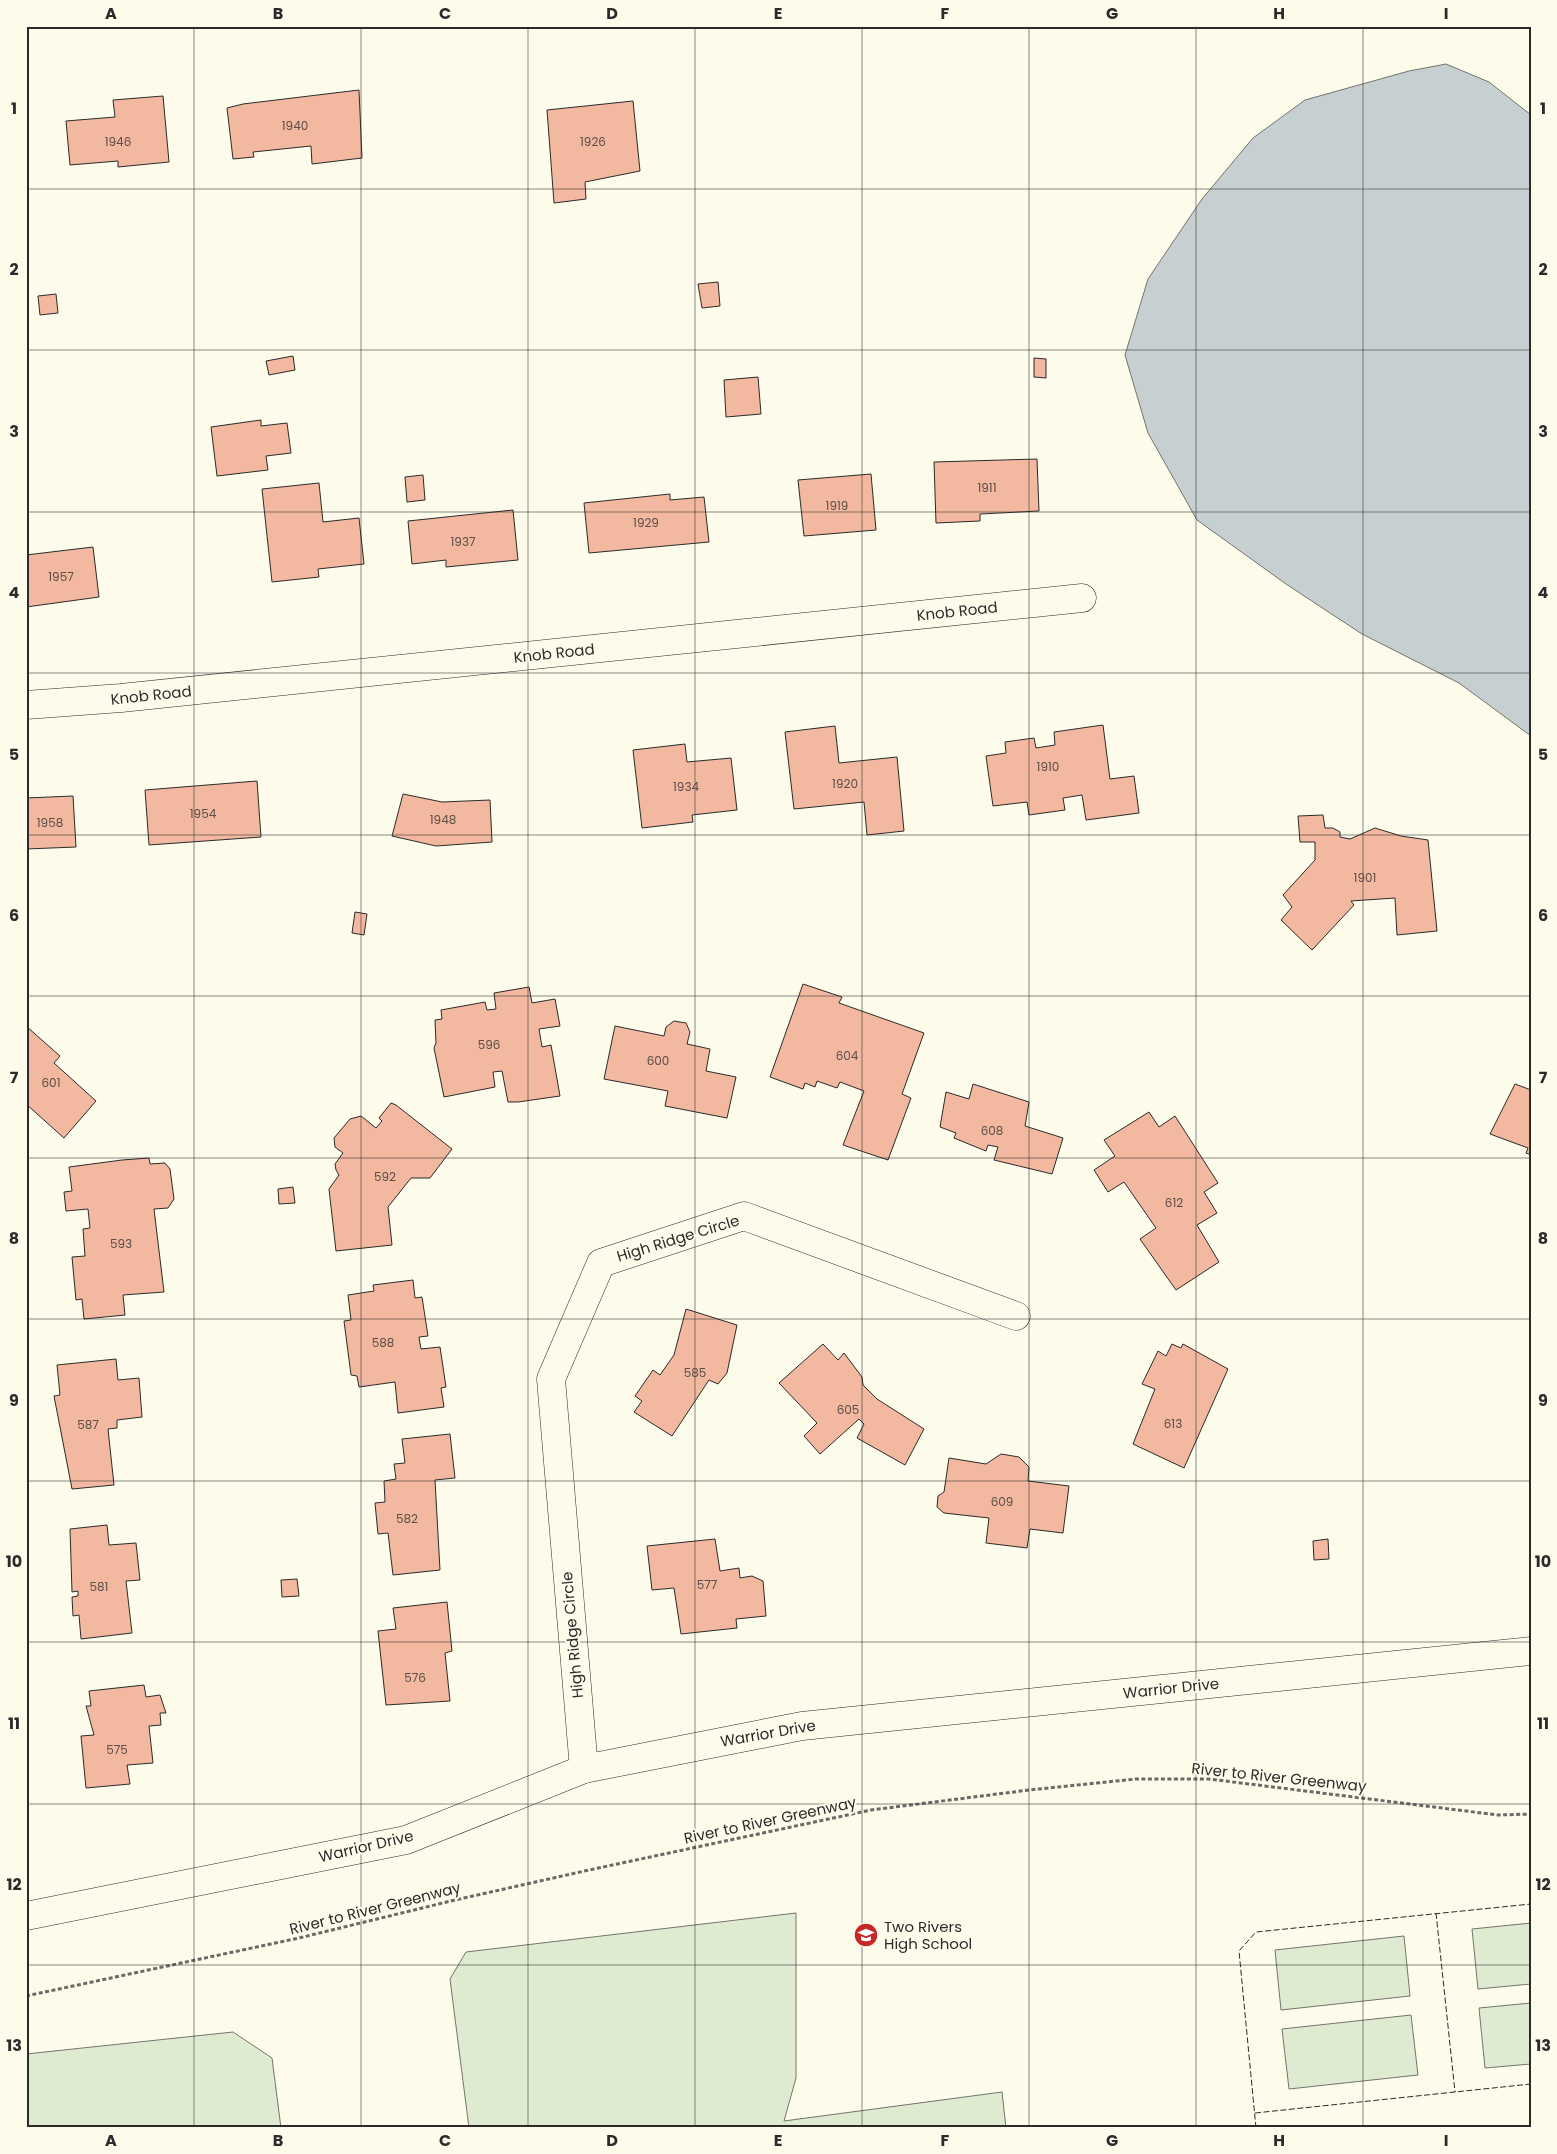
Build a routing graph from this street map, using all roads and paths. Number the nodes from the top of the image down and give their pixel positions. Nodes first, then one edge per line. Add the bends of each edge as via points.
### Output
1 (1082, 598) dead end
2 (26, 705) edge
3 (1016, 1316) dead end
4 (1531, 1651) edge
5 (584, 1768) junction
6 (1531, 1814) edge
7 (26, 1916) edge
8 (26, 1996) edge

1 - 2 street, Knob Road via 131,697
3 - 5 street, High Ridge Circle via 744,1216 601,1262 551,1378
4 - 5 street, Warrior Drive via 802,1726
5 - 7 street, Warrior Drive via 406,1840
6 - 8 path, River to River Greenway via 1498,1815 1209,1779 1136,1779 1029,1790 872,1810 550,1878 271,1944

